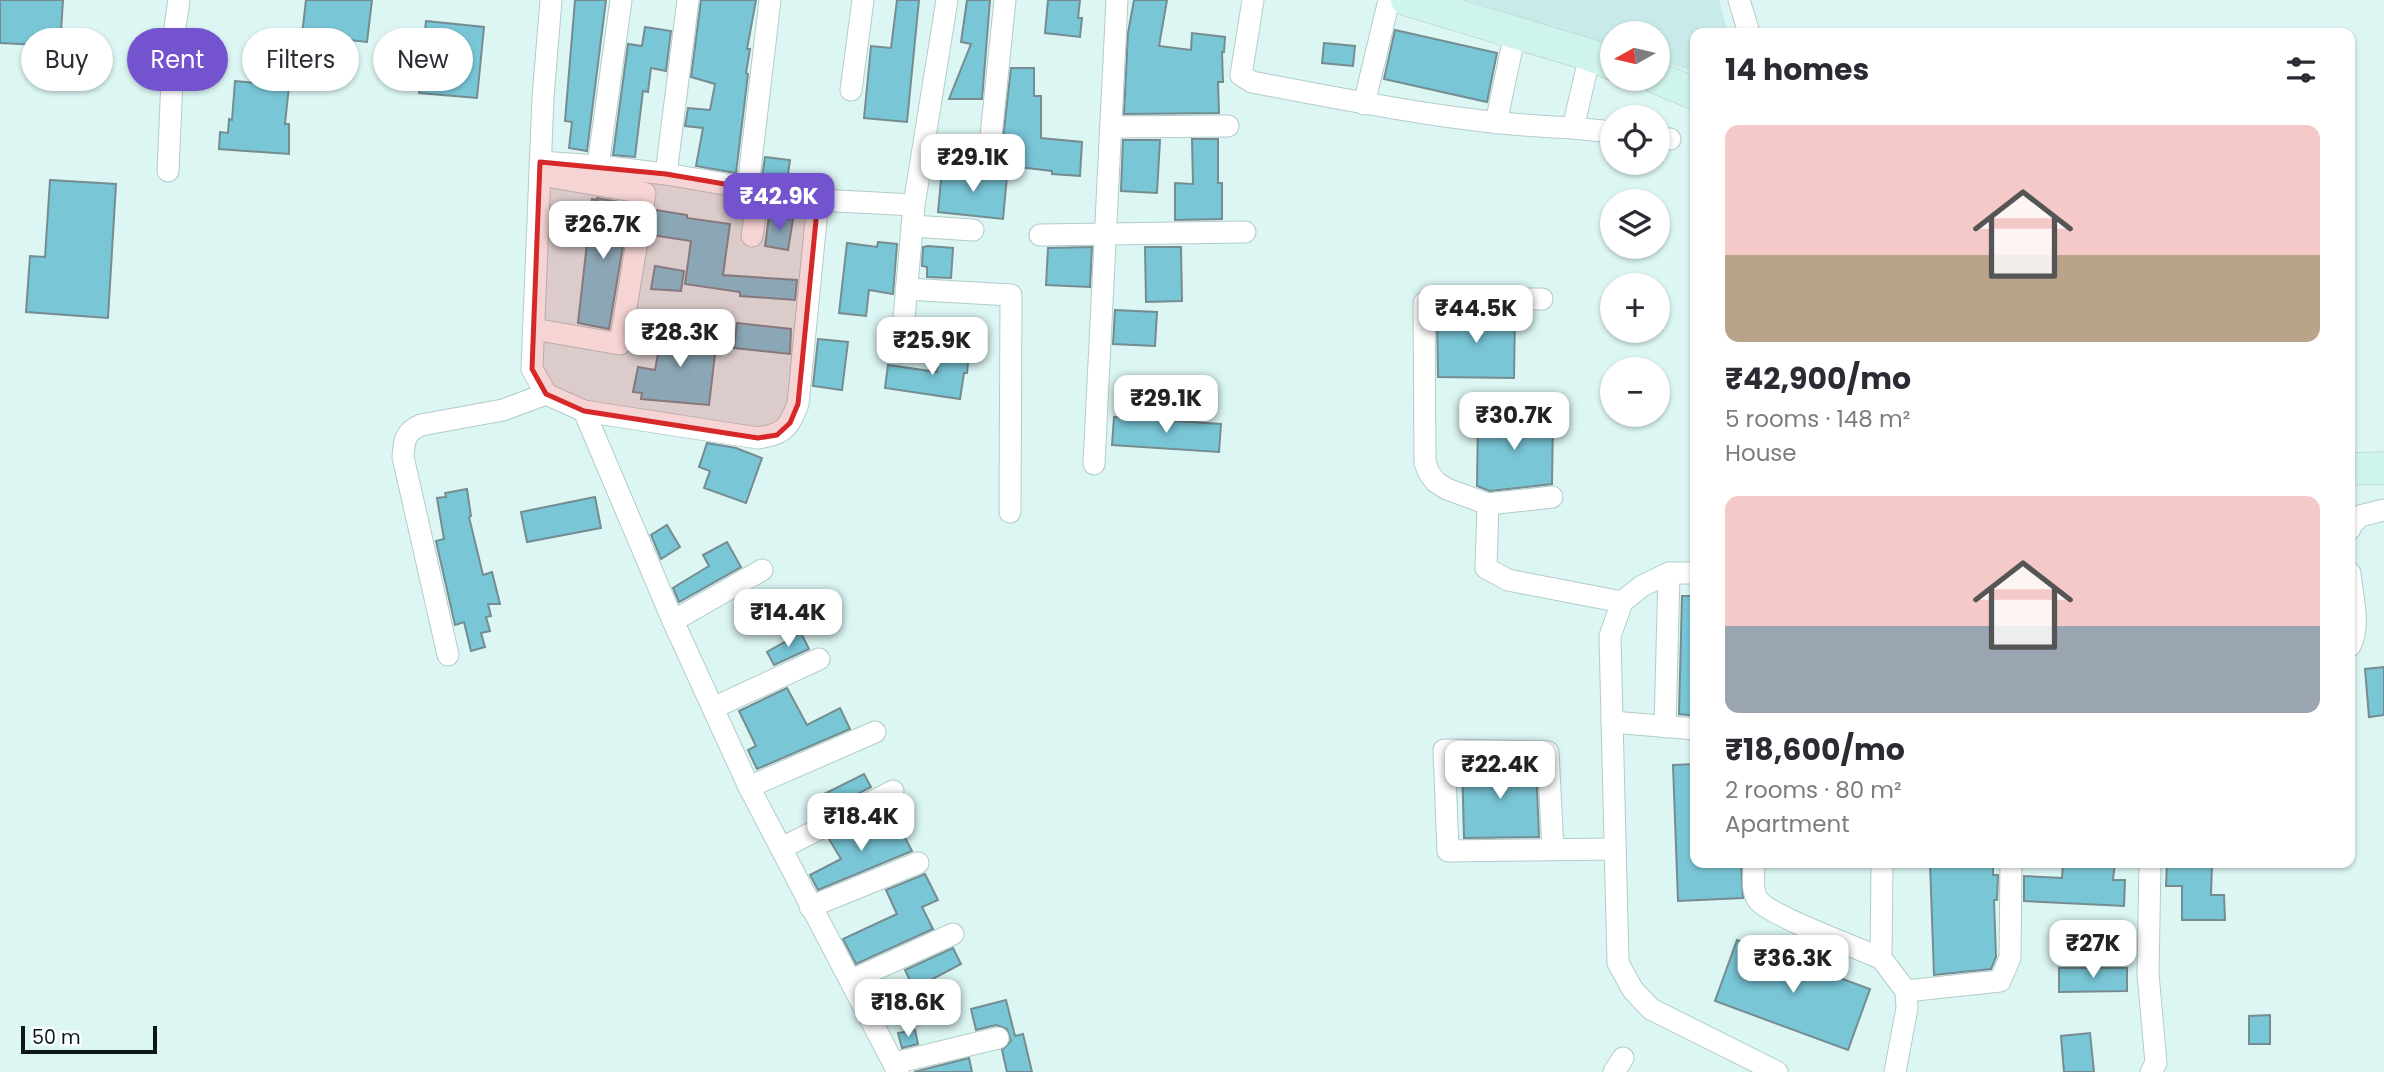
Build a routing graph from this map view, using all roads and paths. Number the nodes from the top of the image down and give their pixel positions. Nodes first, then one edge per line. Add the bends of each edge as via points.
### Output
1 (179, 0) edge
2 (551, 0) edge
3 (621, 0) edge
4 (688, 0) edge
5 (770, 0) edge
6 (863, 0) edge
7 (947, 0) edge
8 (1005, 0) edge
9 (1117, 0) edge
10 (1253, 0) edge
11 (1390, 0) edge
12 (1407, 0) edge
13 (1740, 0) edge
14 (1748, 28) edge
15 (1515, 33) junction
16 (1600, 59) edge
17 (1600, 61) edge
18 (1670, 83) edge
19 (851, 90) dead end
20 (1690, 92) edge
21 (1364, 104) junction
22 (1496, 123) junction
23 (1228, 126) dead end
24 (1111, 127) junction
25 (1573, 128) junction
26 (1600, 131) edge
27 (989, 155) dead end
28 (597, 166) junction
29 (540, 168) junction
30 (168, 171) dead end
31 (666, 174) junction
32 (753, 188) junction
33 (818, 200) junction
34 (913, 215) junction
35 (973, 230) dead end
36 (1245, 232) dead end
37 (1105, 234) junction
38 (1040, 235) dead end
39 (752, 236) dead end
40 (906, 289) junction
41 (1542, 299) dead end
42 (533, 329) junction
43 (901, 352) dead end
44 (546, 394) junction
45 (584, 411) junction
46 (1094, 464) dead end
47 (2384, 468) edge
48 (2355, 469) edge
49 (1552, 497) dead end
50 (1488, 509) junction
51 (2384, 510) edge
52 (1010, 512) dead end
53 (2355, 521) edge
54 (762, 570) dead end
55 (1669, 573) junction
56 (1690, 573) edge
57 (1622, 603) junction
58 (673, 621) junction
59 (448, 655) dead end
60 (819, 659) dead end
61 (713, 708) junction
62 (1612, 722) junction
63 (1665, 727) junction
64 (1690, 729) edge
65 (875, 732) dead end
66 (749, 787) junction
67 (894, 791) dead end
68 (782, 848) junction
69 (1615, 849) junction
70 (1553, 850) junction
71 (918, 863) dead end
72 (1754, 868) edge
73 (1882, 868) edge
74 (2011, 868) edge
75 (2150, 868) edge
76 (810, 907) junction
77 (953, 934) dead end
78 (1881, 958) junction
79 (852, 980) junction
80 (1906, 991) junction
81 (998, 1038) dead end
82 (897, 1067) edge
83 (1777, 1072) edge
84 (1895, 1072) edge
85 (2151, 1072) edge

1 - 30 street
2 - 29 street
3 - 28 street
4 - 31 street
5 - 32 street
6 - 19 street
7 - 34 street
8 - 27 street
9 - 24 street
10 - 21 street via 1241,75 1252,82
11 - 21 street
12 - 15 main road
13 - 14 street
15 - 16 main road
15 - 22 street
17 - 25 street
18 - 20 main road
21 - 22 street
22 - 25 street
23 - 24 street
24 - 37 street
25 - 26 street
28 - 29 street
28 - 31 street
29 - 42 street
29 - 42 street via 645,193 620,344
31 - 32 street
32 - 33 street
32 - 39 street
33 - 34 street
33 - 45 street via 798,404 790,423 777,435 758,438
34 - 35 street
34 - 40 street
36 - 37 street
37 - 38 street
37 - 46 street
40 - 43 street
40 - 52 street via 1011,295
41 - 50 street via 1430,299 1424,303 1425,463 1436,482
42 - 44 street via 532,369
44 - 45 street
44 - 59 street via 503,410 421,425 410,430 404,441 403,457
45 - 58 street
47 - 48 main road
49 - 50 street
50 - 57 street via 1486,568 1508,580
51 - 53 street
54 - 58 street
55 - 56 street
55 - 57 street via 1642,586
55 - 63 street
57 - 62 street via 1610,636
58 - 61 street
60 - 61 street
61 - 66 street
62 - 63 street
62 - 69 street
63 - 64 street
65 - 66 street
66 - 68 street
67 - 68 street
68 - 76 street
69 - 70 street
69 - 83 street via 1618,963 1633,990 1651,1009
70 - 70 street via 1448,851 1444,750 1548,752
71 - 76 street
72 - 78 street via 1754,894 1762,905
73 - 78 street
74 - 80 street via 2010,958 2000,981
75 - 85 street via 2148,974 2156,1063
76 - 79 street
77 - 79 street
78 - 80 street
79 - 82 street
80 - 84 street
81 - 82 street

